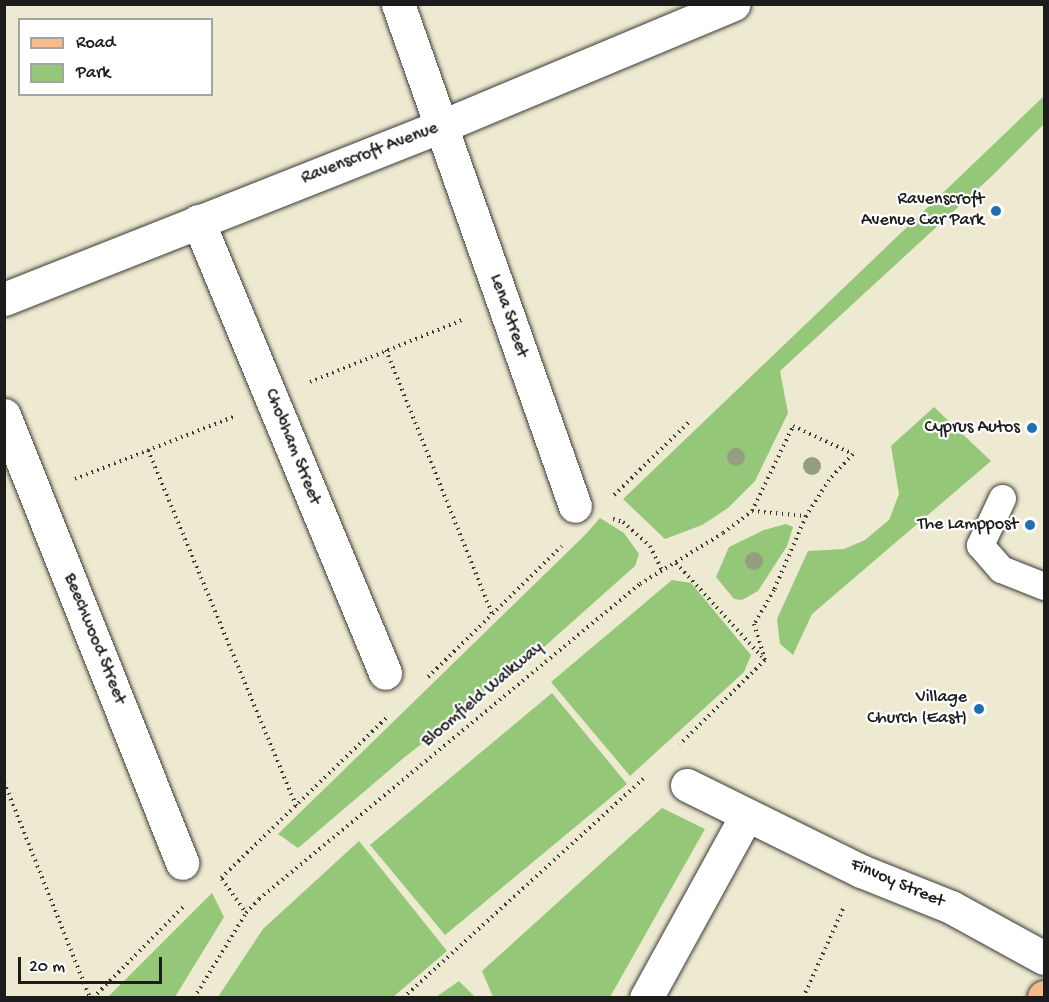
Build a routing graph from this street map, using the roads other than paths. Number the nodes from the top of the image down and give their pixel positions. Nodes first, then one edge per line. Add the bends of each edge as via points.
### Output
1 (398, 4) edge
2 (734, 4) edge
3 (677, 15) edge
4 (441, 126) junction
5 (198, 221) junction
6 (4, 299) edge
7 (4, 416) edge
8 (1002, 498) dead end
9 (575, 506) road end
10 (1044, 586) edge
11 (385, 673) dead end
12 (687, 785) dead end
13 (746, 816) junction
14 (182, 863) dead end
15 (1044, 958) edge
16 (646, 998) edge

1 - 4 street, Lena Street
2 - 3 street, Ravenscroft Avenue
3 - 4 street, Ravenscroft Avenue
4 - 5 street, Ravenscroft Avenue
4 - 9 street, Lena Street
5 - 6 street, Ravenscroft Avenue
5 - 11 street, Chobham Street
7 - 14 street, Beechwood Street
8 - 10 lane via 980,545 1002,569
12 - 13 street, Finvoy Street
13 - 15 street, Finvoy Street via 861,871 951,907
13 - 16 street

